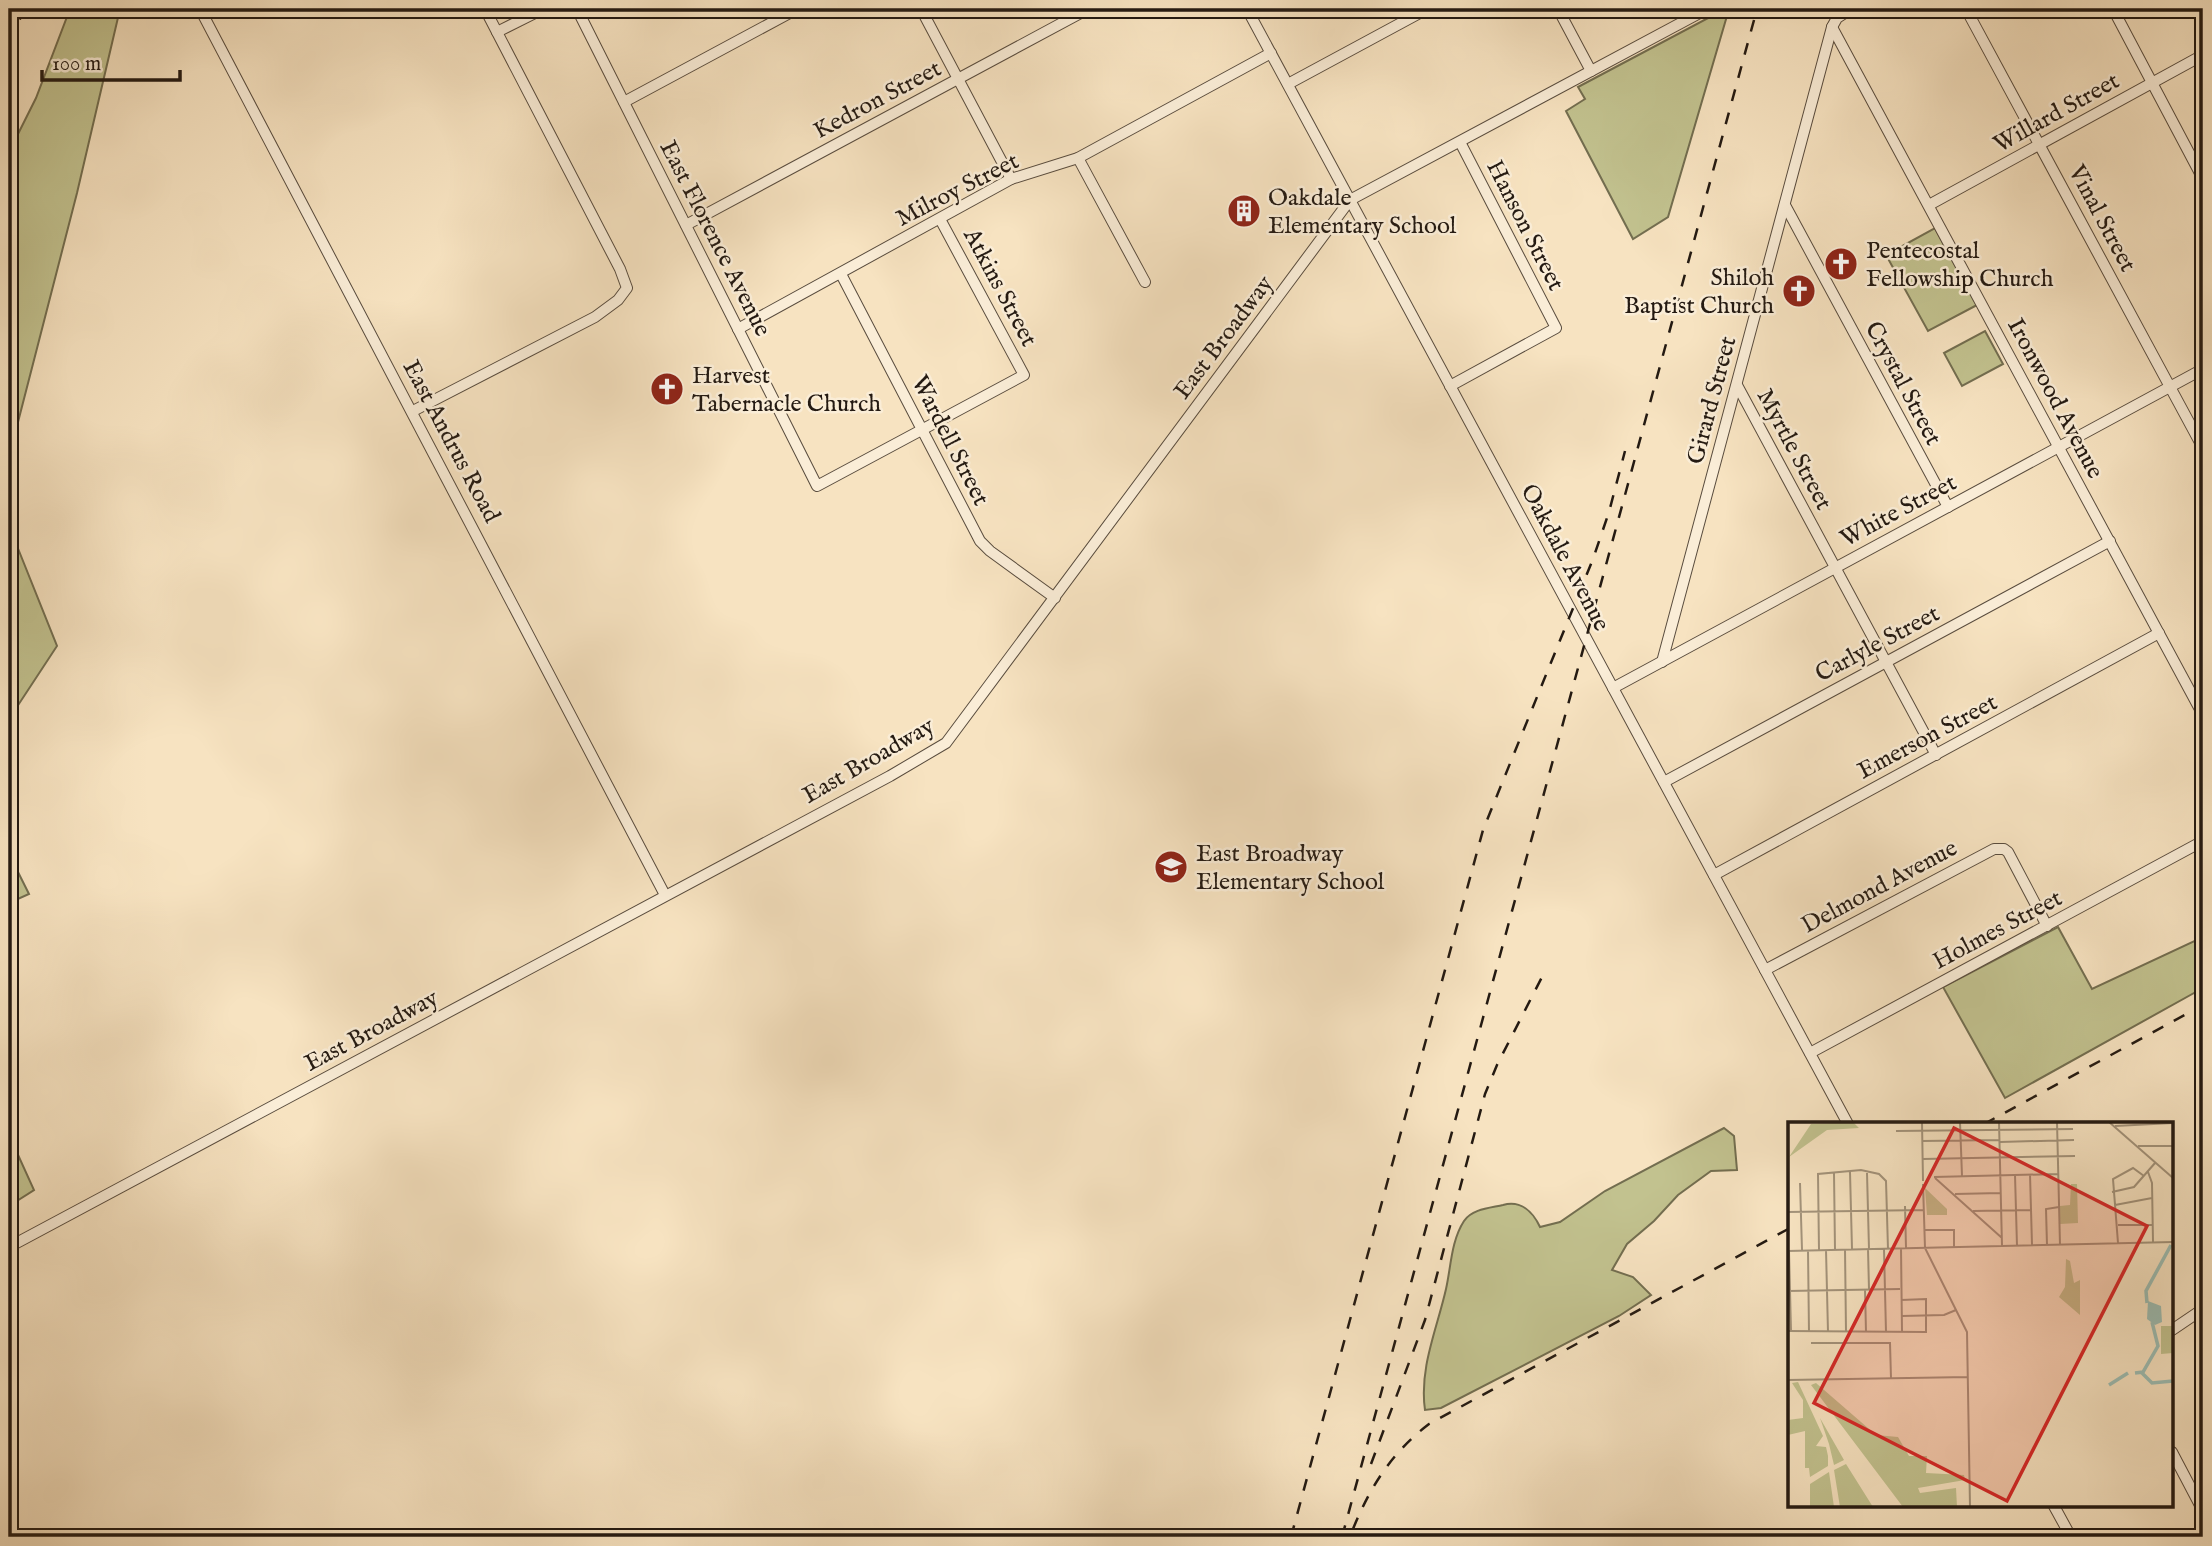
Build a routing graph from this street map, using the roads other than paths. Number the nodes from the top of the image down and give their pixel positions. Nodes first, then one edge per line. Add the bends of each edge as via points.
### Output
1 (200, 9) edge
2 (485, 9) edge
3 (543, 9) edge
4 (577, 9) edge
5 (797, 9) edge
6 (921, 9) edge
7 (1088, 9) edge
8 (1247, 9) edge
9 (1427, 9) edge
10 (1558, 9) edge
11 (1707, 9) edge
12 (1851, 9) edge
13 (1966, 9) edge
14 (2113, 9) edge
15 (2200, 9) edge
16 (2203, 15) edge
17 (1832, 27) junction
18 (497, 32) junction
19 (1271, 53) junction
20 (2203, 55) edge
21 (1591, 71) junction
22 (958, 79) junction
23 (2152, 83) junction
24 (1288, 84) junction
25 (624, 102) junction
26 (1460, 142) junction
27 (2039, 144) junction
28 (1078, 158) junction
29 (1011, 179) junction
30 (2203, 179) edge
31 (1350, 200) junction
32 (1784, 205) junction
33 (1929, 205) junction
34 (940, 219) junction
35 (686, 225) junction
36 (841, 274) junction
37 (1145, 282) dead end
38 (738, 330) junction
39 (2203, 369) edge
40 (1737, 385) junction
41 (1450, 386) junction
42 (2171, 387) junction
43 (412, 411) junction
44 (923, 429) junction
45 (2059, 447) junction
46 (2203, 448) edge
47 (1948, 507) junction
48 (2110, 541) junction
49 (1835, 568) junction
50 (1055, 598) junction
51 (2159, 634) junction
52 (1662, 662) junction
53 (1886, 662) junction
54 (1613, 688) junction
55 (2203, 715) edge
56 (1936, 755) junction
57 (1664, 782) junction
58 (2203, 841) edge
59 (1714, 874) junction
60 (665, 895) junction
61 (2047, 926) junction
62 (1765, 970) junction
63 (1810, 1053) junction
64 (1847, 1122) edge
65 (9, 1247) edge
66 (2203, 1309) edge
67 (2174, 1329) edge
68 (2174, 1456) edge
69 (2055, 1508) edge
70 (2203, 1511) edge
71 (2071, 1537) edge

1 - 43 street, East Andrus Road
2 - 18 street
3 - 18 street
4 - 25 street, East Florence Avenue
5 - 25 street
6 - 22 street
7 - 22 street, Kedron Street
8 - 19 street, Oakdale Avenue
9 - 24 street
10 - 21 street
11 - 21 street, East Broadway
12 - 17 street
13 - 27 street, Vinal Street
14 - 23 street
15 - 16 street
17 - 32 street, Girard Street
17 - 33 street, Ironwood Avenue
18 - 43 street via 627,288 587,322
19 - 24 street, Oakdale Avenue
19 - 28 street, Milroy Street
20 - 23 street, Willard Street
21 - 26 street, East Broadway
22 - 29 street
22 - 35 street, Kedron Street
23 - 27 street, Willard Street
23 - 30 street
24 - 31 street, Oakdale Avenue
25 - 35 street, East Florence Avenue
26 - 31 street, East Broadway
26 - 41 street, Hanson Street via 1556,328
27 - 33 street, Willard Street
27 - 42 street, Vinal Street
28 - 29 street, Milroy Street
28 - 37 street
29 - 34 street, Milroy Street
31 - 41 street, Oakdale Avenue
31 - 50 street, East Broadway
32 - 40 street, Girard Street
32 - 47 street, Crystal Street
33 - 45 street, Ironwood Avenue
34 - 36 street, Milroy Street
34 - 44 street, Atkins Street via 1024,375
35 - 38 street, East Florence Avenue
36 - 38 street, Milroy Street
36 - 44 street, Wardell Street
38 - 44 street, East Florence Avenue via 817,486
39 - 42 street, White Street
40 - 49 street, Myrtle Street
40 - 52 street, Girard Street
41 - 54 street, Oakdale Avenue
42 - 45 street, White Street
42 - 46 street, Vinal Street
43 - 60 street, East Andrus Road
44 - 50 street, Wardell Street via 980,541
45 - 47 street, White Street
45 - 48 street, Ironwood Avenue
47 - 49 street, White Street
48 - 51 street, Ironwood Avenue
48 - 53 street, Carlyle Street
49 - 52 street, White Street
49 - 53 street, Myrtle Street
50 - 60 street, East Broadway via 946,743
51 - 55 street, Ironwood Avenue
51 - 56 street, Emerson Street
52 - 54 street, White Street
53 - 56 street, Myrtle Street
53 - 57 street, Carlyle Street
54 - 57 street, Oakdale Avenue
56 - 59 street, Emerson Street
57 - 59 street, Oakdale Avenue
58 - 61 street, Holmes Street
59 - 62 street, Oakdale Avenue
60 - 65 street, East Broadway
61 - 62 street, Delmond Avenue via 2011,857 2004,849 1989,851
61 - 63 street, Holmes Street
62 - 63 street, Oakdale Avenue
63 - 64 street, Oakdale Avenue
66 - 67 street
68 - 70 street
69 - 71 street

